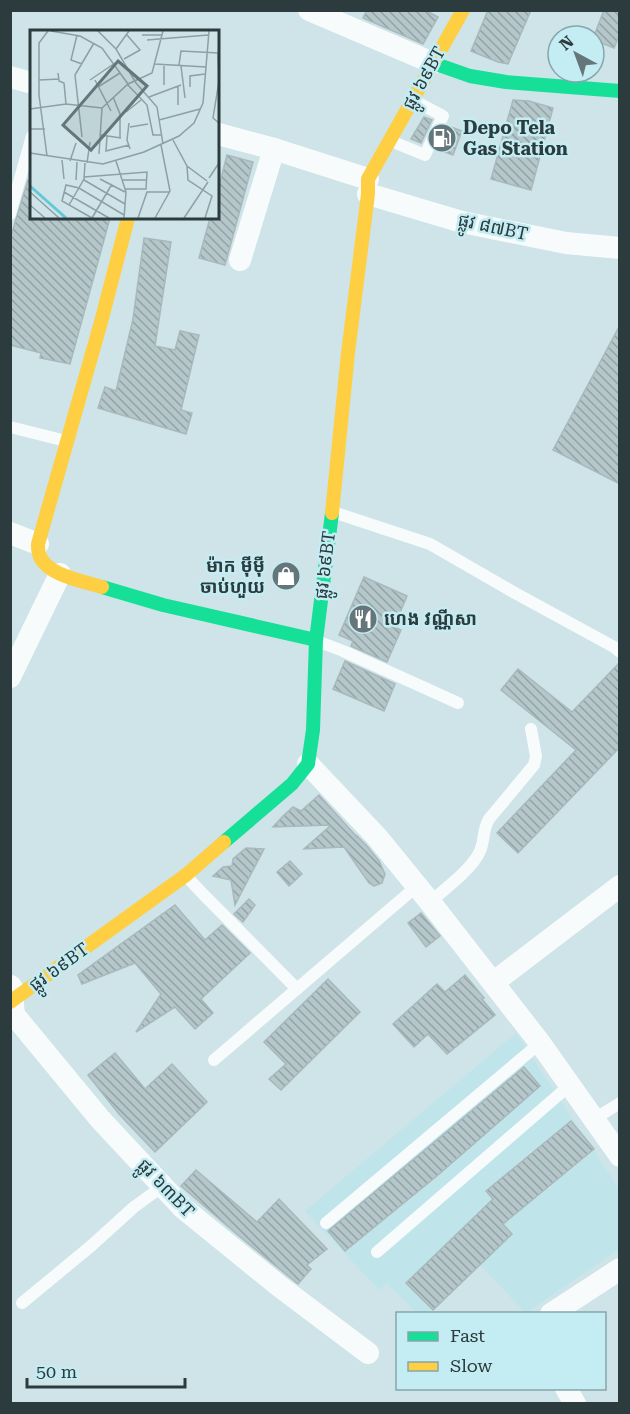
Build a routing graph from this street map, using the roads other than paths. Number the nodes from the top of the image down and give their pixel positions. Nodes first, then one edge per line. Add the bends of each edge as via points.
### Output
1 (309, 10) edge
2 (463, 10) edge
3 (433, 63) junction
4 (10, 77) edge
5 (30, 82) edge
6 (620, 91) edge
7 (412, 100) junction
8 (219, 134) edge
9 (390, 141) junction
10 (30, 143) edge
11 (274, 149) junction
12 (368, 186) junction
13 (10, 214) edge
14 (128, 219) edge
15 (620, 248) edge
16 (240, 260) dead end
17 (10, 427) edge
18 (67, 441) junction
19 (332, 512) junction
20 (10, 533) edge
21 (38, 544) junction
22 (60, 574) junction
23 (316, 640) junction
24 (16, 652) edge
25 (620, 652) edge
26 (10, 677) edge
27 (458, 703) dead end
28 (531, 729) dead end
29 (308, 764) junction
30 (186, 875) junction
31 (620, 886) edge
32 (423, 894) junction
33 (494, 982) junction
34 (297, 989) junction
35 (11, 996) edge
36 (540, 1043) junction
37 (214, 1060) dead end
38 (570, 1084) junction
39 (620, 1103) edge
40 (594, 1119) junction
41 (620, 1156) edge
42 (163, 1186) junction
43 (326, 1223) dead end
44 (377, 1252) dead end
45 (620, 1269) edge
46 (21, 1303) dead end
47 (554, 1312) edge
48 (368, 1353) dead end
49 (567, 1390) edge
50 (575, 1404) edge

1 - 3 street
2 - 3 street, ផ្លូវ ៦៩BT
3 - 6 street via 470,76 506,82
3 - 7 street, ផ្លូវ ៦៩BT
4 - 5 street
7 - 9 street, ផ្លូវ ៦៩BT
7 - 9 lane via 443,116 426,155
8 - 11 street, ផ្លូវ ៨៧BT
9 - 12 street, ផ្លូវ ៦៩BT
10 - 13 lane
11 - 12 street, ផ្លូវ ៨៧BT
11 - 16 street
12 - 15 street, ផ្លូវ ៨៧BT via 462,222 566,243
12 - 19 street, ផ្លូវ ៦៩BT
14 - 18 street
17 - 18 lane
18 - 21 street
19 - 23 street, ផ្លូវ ៦៩BT
19 - 25 lane via 430,544
20 - 21 street
21 - 22 street via 45,565
22 - 23 street via 163,605
22 - 24 street
23 - 27 lane
23 - 29 street, ផ្លូវ ៦៩BT
24 - 26 street
28 - 32 lane via 534,765 484,827 482,849 475,861
29 - 30 street, ផ្លូវ ៦៩BT via 292,784
29 - 32 street via 377,837
30 - 34 lane
30 - 35 street, ផ្លូវ ៦៩BT
31 - 33 street
32 - 33 street
32 - 34 lane
33 - 36 street
34 - 37 lane
35 - 42 street, ផ្លូវ ៦៣BT via 12,1009 23,1025 100,1119
36 - 38 street
36 - 43 lane
38 - 40 street
38 - 44 lane
39 - 40 lane
40 - 41 street
42 - 46 lane
42 - 48 street, ផ្លូវ ៦៣BT via 234,1250
45 - 47 street
49 - 50 street

